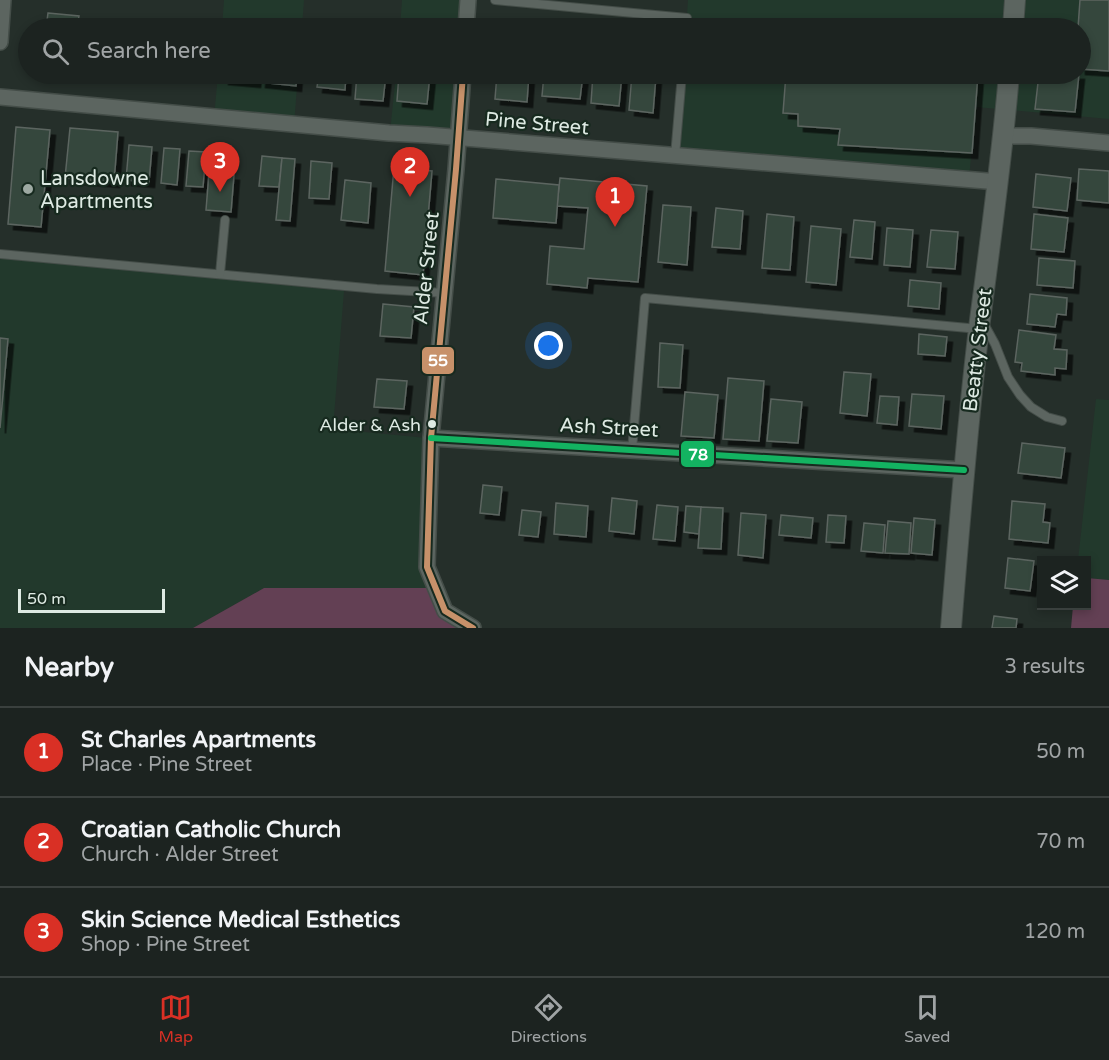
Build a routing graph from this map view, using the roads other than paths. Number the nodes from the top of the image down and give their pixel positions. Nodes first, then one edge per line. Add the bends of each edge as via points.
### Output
1 (3, 0) edge
2 (468, 0) edge
3 (495, 0) edge
4 (1016, 0) edge
5 (467, 18) edge
6 (687, 18) edge
7 (1014, 18) edge
8 (0, 42) edge
9 (462, 84) edge
10 (681, 84) edge
11 (1008, 84) edge
12 (0, 97) edge
13 (1004, 136) junction
14 (459, 137) junction
15 (1109, 143) edge
16 (675, 156) junction
17 (999, 182) junction
18 (225, 220) dead end
19 (0, 254) edge
20 (220, 274) junction
21 (445, 293) junction
22 (980, 324) junction
23 (1062, 421) dead end
24 (431, 438) junction
25 (632, 450) junction
26 (964, 470) junction
27 (473, 628) edge
28 (951, 628) edge

1 - 8 street
2 - 5 street
3 - 6 lane
4 - 7 street
9 - 14 street, Alder Street
10 - 16 lane
11 - 13 street, Beatty Street
12 - 14 street, Pine Street
13 - 15 street
13 - 17 street, Beatty Street
14 - 16 street, Pine Street
14 - 21 street, Alder Street
16 - 17 street, Pine Street
17 - 22 street, Beatty Street
18 - 20 lane
19 - 20 lane
20 - 21 lane
21 - 24 street, Alder Street
22 - 23 lane via 995,344 1020,395 1047,417
22 - 25 lane via 645,298
22 - 26 street, Beatty Street
24 - 25 street, Ash Street
24 - 27 street, Alder Street via 428,567 445,611
25 - 26 street, Ash Street
26 - 28 street, Beatty Street

